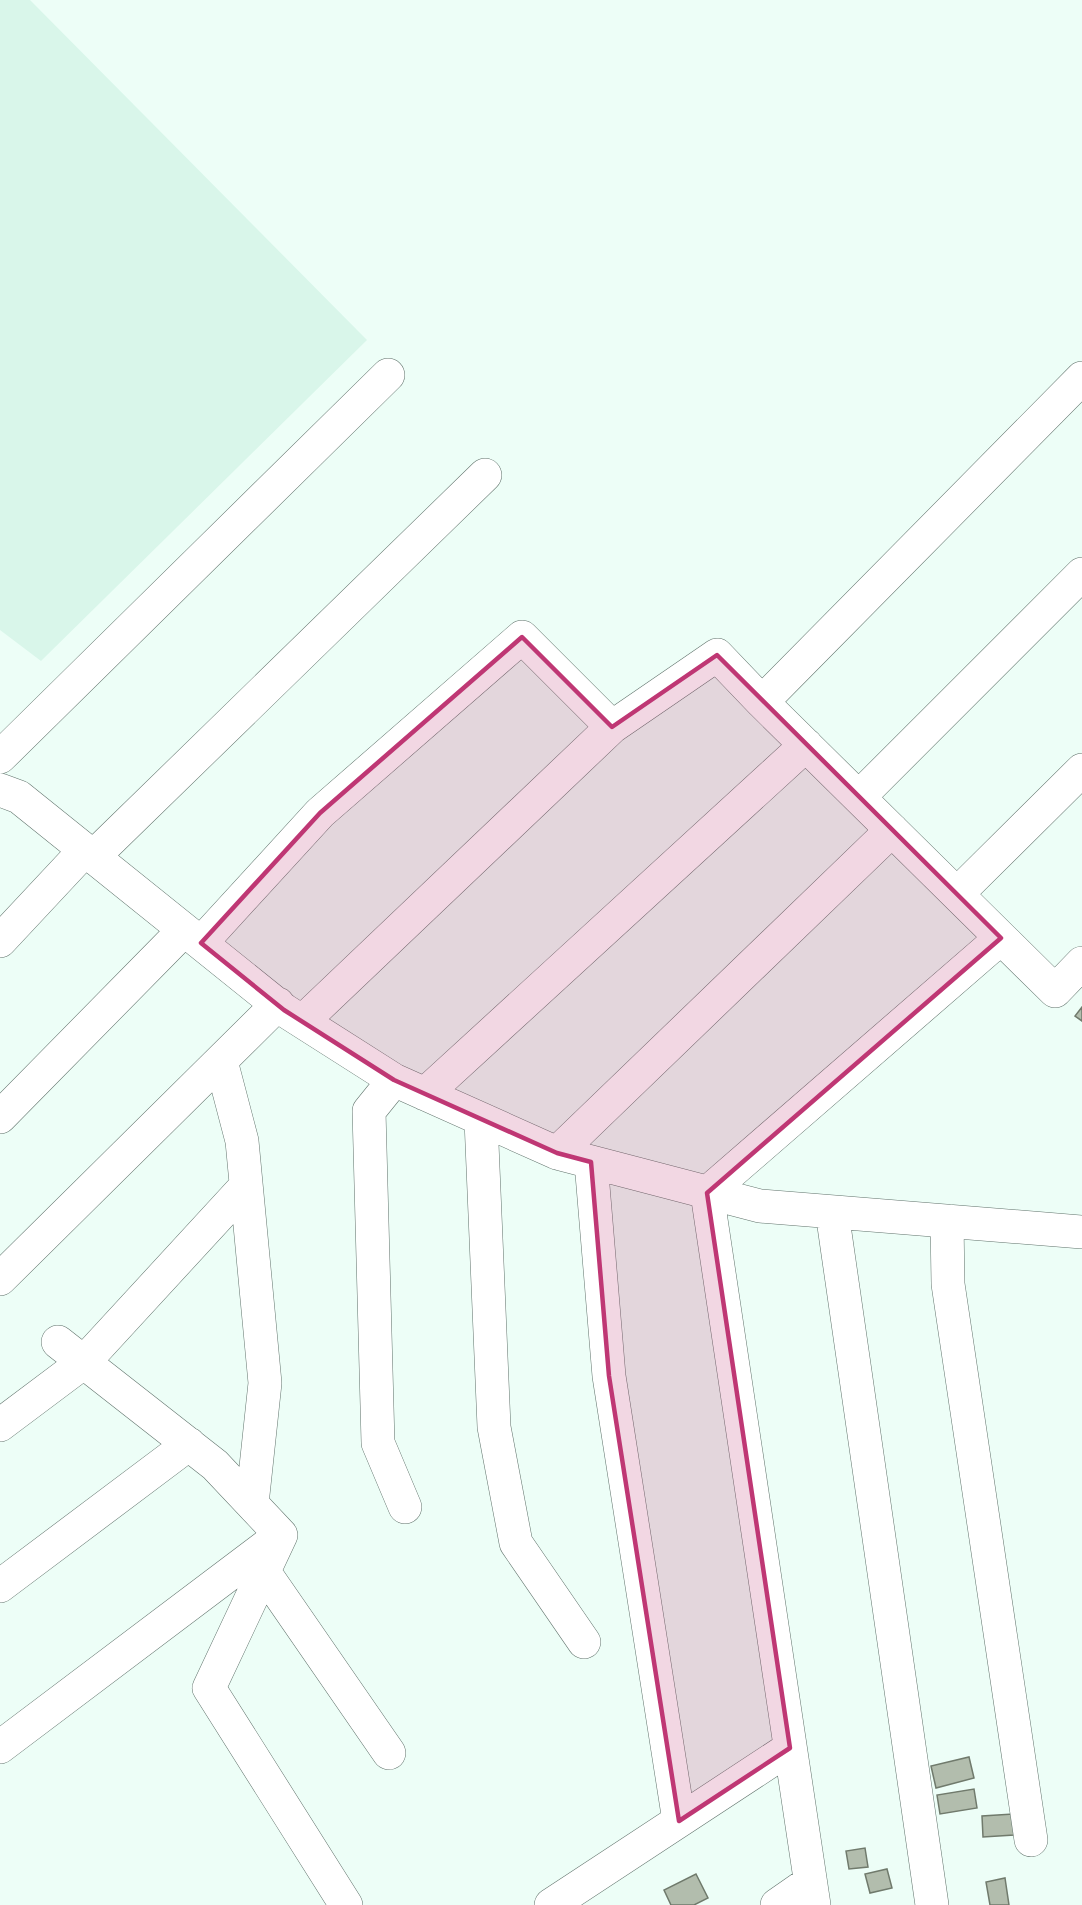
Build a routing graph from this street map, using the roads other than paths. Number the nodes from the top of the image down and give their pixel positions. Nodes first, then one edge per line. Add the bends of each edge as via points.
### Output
1 (388, 375) dead end
2 (1082, 378) edge
3 (484, 475) dead end
4 (1082, 574) edge
5 (762, 702) junction
6 (612, 727) junction
7 (806, 745) junction
8 (0, 757) edge
9 (1082, 770) edge
10 (0, 790) edge
11 (859, 797) junction
12 (892, 830) junction
13 (89, 853) junction
14 (957, 894) junction
15 (193, 936) junction
16 (1001, 938) junction
17 (0, 941) edge
18 (1082, 963) edge
19 (290, 1013) junction
20 (221, 1061) junction
21 (394, 1080) junction
22 (425, 1094) junction
23 (0, 1117) edge
24 (481, 1120) junction
25 (557, 1153) junction
26 (591, 1162) junction
27 (246, 1186) junction
28 (707, 1193) junction
29 (832, 1212) junction
30 (947, 1221) junction
31 (1082, 1232) edge
32 (0, 1279) edge
33 (58, 1342) dead end
34 (84, 1362) junction
35 (0, 1425) edge
36 (189, 1444) junction
37 (252, 1503) junction
38 (405, 1507) dead end
39 (281, 1535) junction
40 (264, 1572) junction
41 (0, 1586) edge
42 (584, 1642) dead end
43 (0, 1747) edge
44 (790, 1748) junction
45 (389, 1753) dead end
46 (679, 1821) junction
47 (1030, 1840) dead end
48 (812, 1894) edge
49 (346, 1905) edge
50 (551, 1905) edge
51 (777, 1905) edge
52 (932, 1905) edge

1 - 8 street
2 - 5 street
3 - 13 street
4 - 11 street
5 - 6 street via 717,656
5 - 7 street
6 - 15 street via 522,637 320,813
6 - 19 street
7 - 11 street
7 - 22 street
9 - 14 street
10 - 13 street via 19,798
11 - 12 street
12 - 14 street
12 - 25 street
13 - 15 street
13 - 17 street
14 - 16 street
15 - 19 street
15 - 23 street
16 - 18 street via 1054,991
16 - 28 street
19 - 20 street
19 - 21 street
20 - 27 street via 242,1141
20 - 32 street
21 - 22 street
21 - 38 street via 369,1111 370,1158 378,1443
22 - 24 street
24 - 25 street
24 - 42 street via 494,1427 516,1543
25 - 26 street
26 - 28 street
26 - 46 street via 609,1376
27 - 34 street
27 - 37 street via 265,1383
28 - 29 street via 760,1206
28 - 44 street
29 - 30 street
29 - 52 street
30 - 31 street
30 - 47 street via 948,1284
33 - 34 street
34 - 35 street
34 - 36 street
36 - 37 street
36 - 41 street
37 - 39 street
39 - 40 street
39 - 43 street
40 - 45 street
40 - 49 street via 209,1688
44 - 46 street
44 - 48 street
46 - 50 street
48 - 51 street

